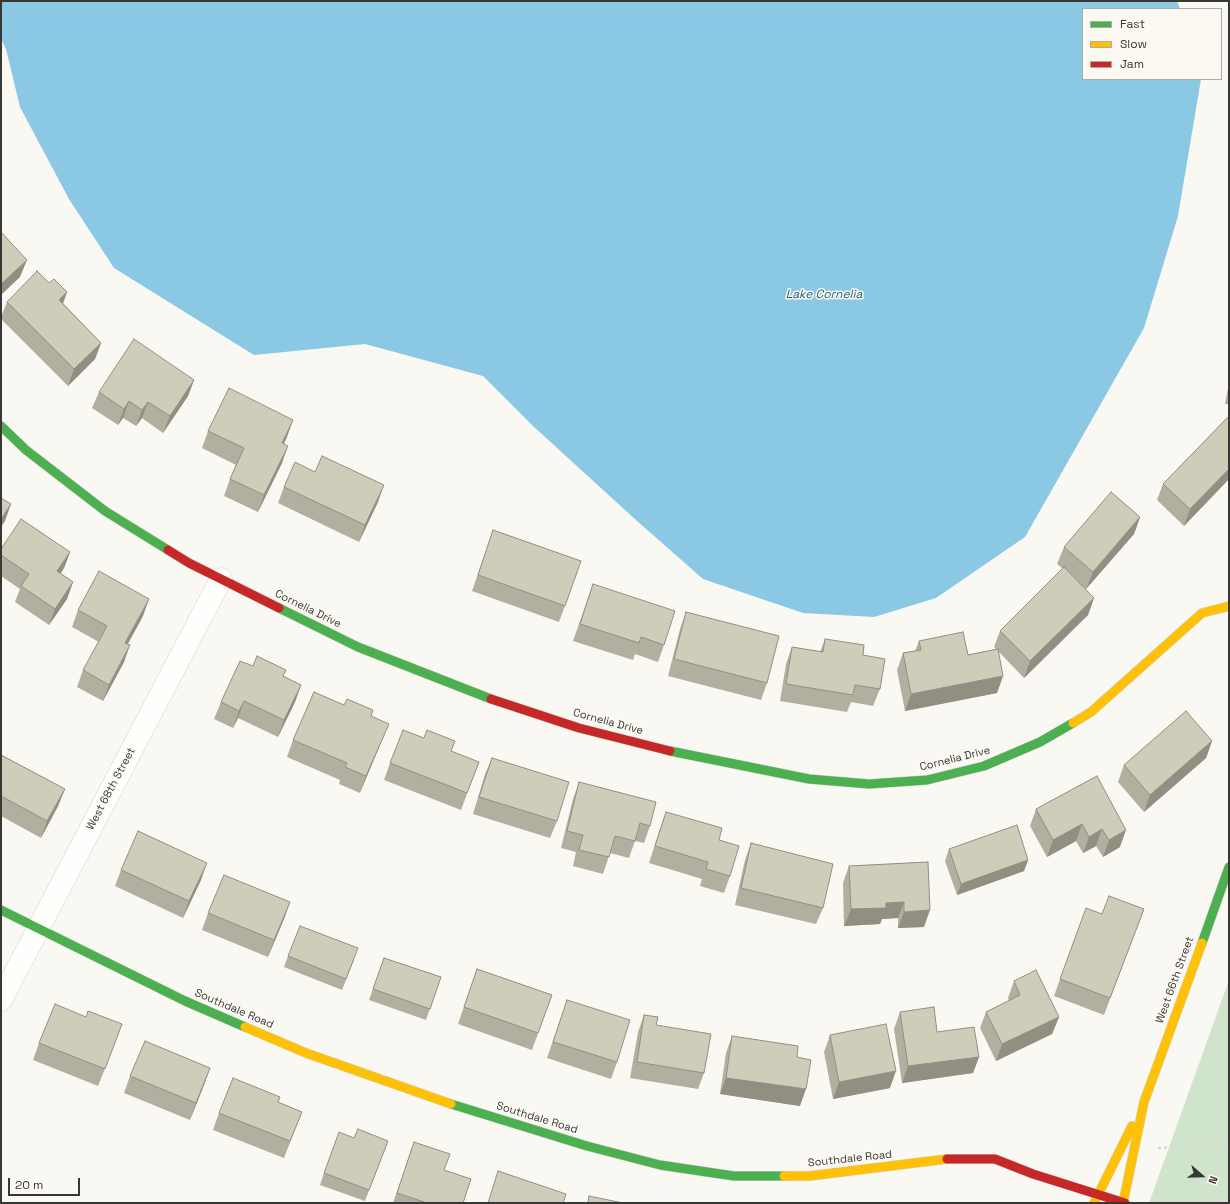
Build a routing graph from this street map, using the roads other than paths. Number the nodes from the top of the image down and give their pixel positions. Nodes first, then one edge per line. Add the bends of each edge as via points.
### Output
1 (1, 426) edge
2 (221, 579) junction
3 (1229, 606) edge
4 (1229, 866) edge
5 (1, 910) edge
6 (38, 930) junction
7 (1, 1000) edge
8 (1144, 1102) junction
9 (1096, 1199) edge
10 (1124, 1203) edge

1 - 2 street, Cornelia Drive via 26,450 106,511 189,563
2 - 3 street, Cornelia Drive via 358,647 467,691 579,728 693,757 809,779 869,784 941,777 984,766 1040,742 1091,712 1202,613
2 - 6 street, West 68th Street
4 - 8 street, West 66th Street
5 - 6 street, Southdale Road
6 - 7 street, West 68th Street
6 - 9 street, Southdale Road via 185,1002 306,1053 430,1098 587,1146 660,1165 734,1176 809,1176 952,1158 995,1159
8 - 9 street, West 66th Street
8 - 10 street, West 66th Street
9 - 10 street, Southdale Road

